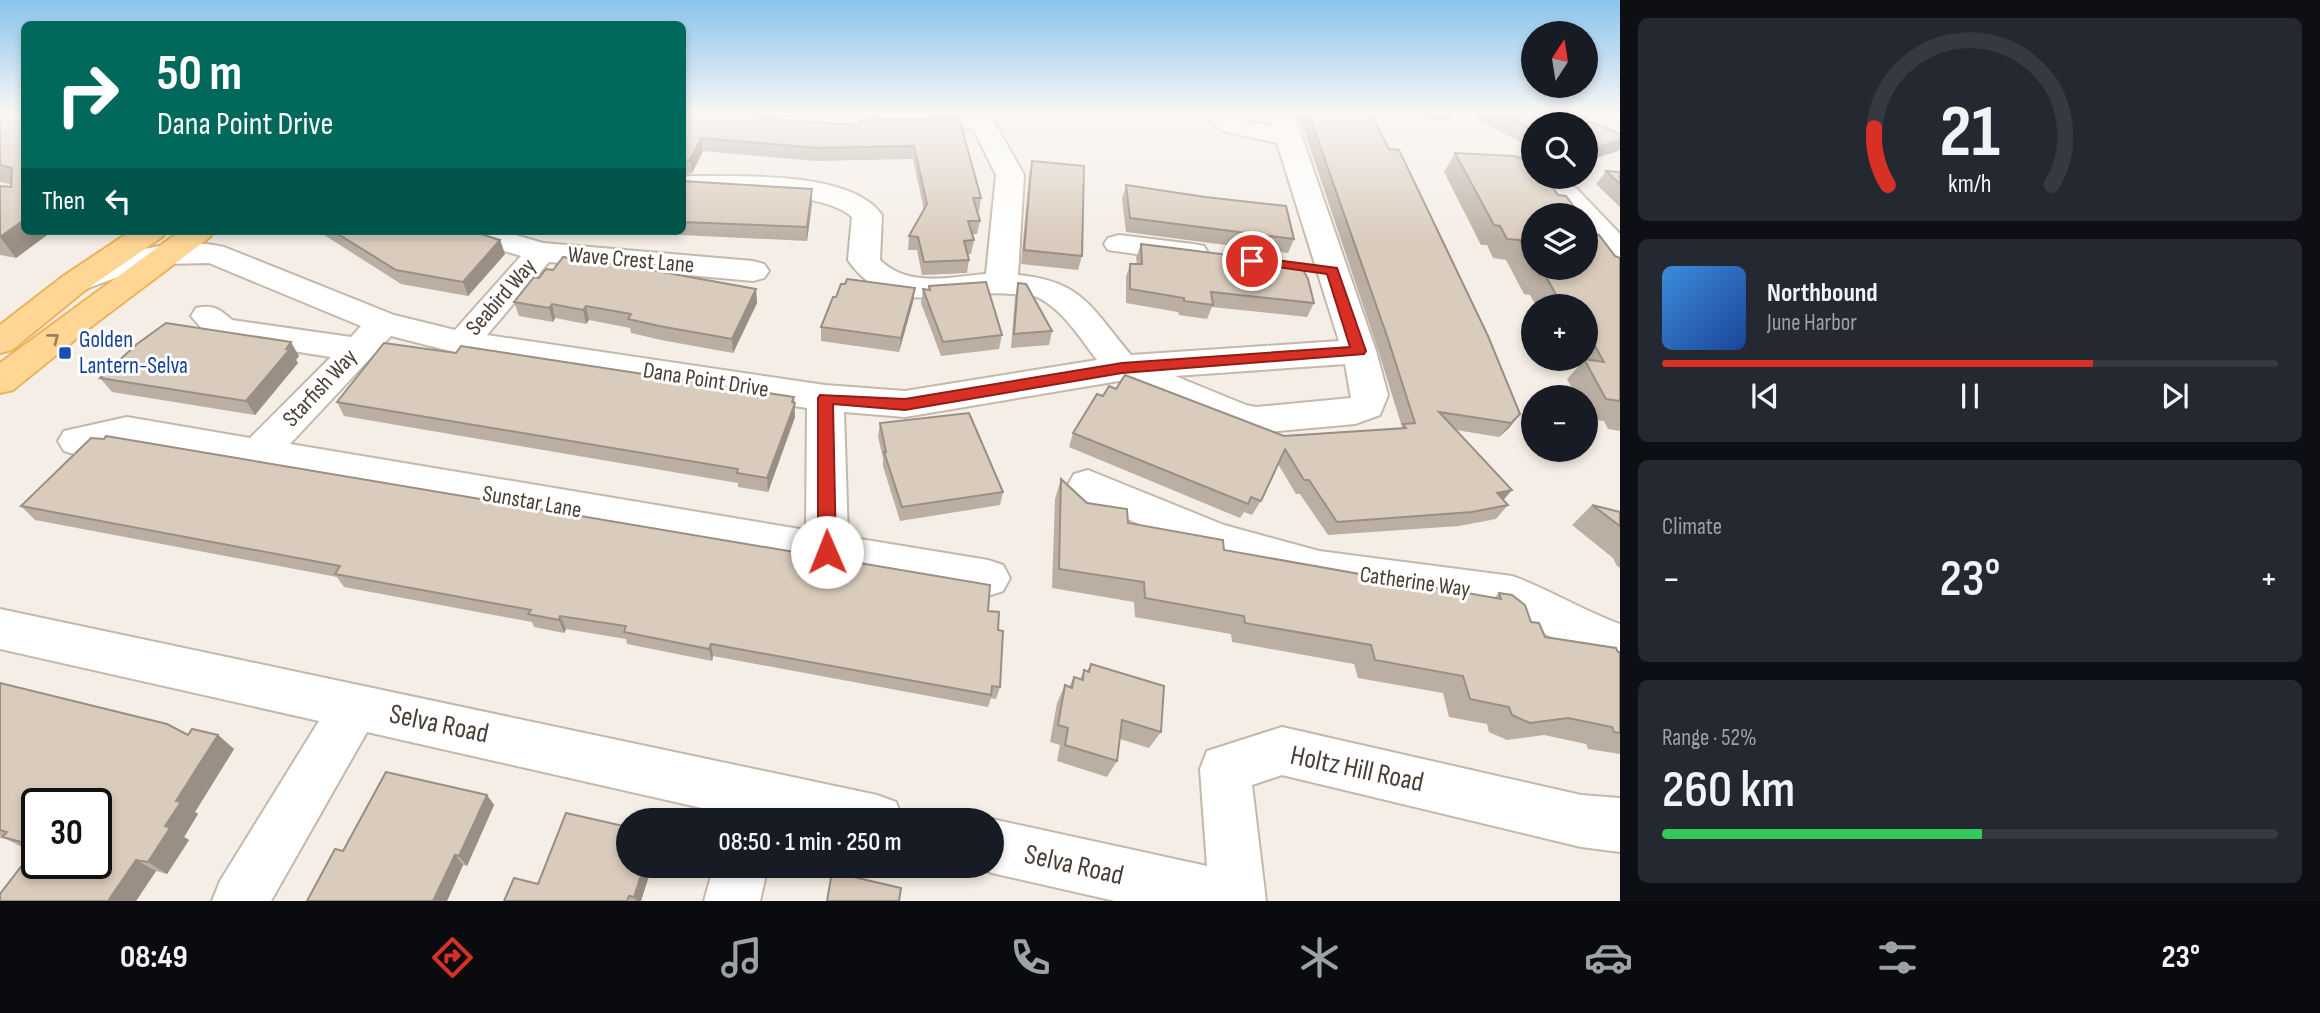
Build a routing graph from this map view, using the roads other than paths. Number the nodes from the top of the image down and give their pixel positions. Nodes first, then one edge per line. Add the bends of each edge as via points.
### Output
1 (1000, 156) edge
2 (1292, 156) edge
3 (686, 184) edge
4 (1557, 189) edge
5 (185, 235) edge
6 (484, 235) edge
7 (157, 243) edge
8 (1119, 244) dead end
9 (541, 252) junction
10 (1620, 252) edge
11 (1226, 257) edge
12 (753, 271) dead end
13 (1001, 283) junction
14 (73, 284) joint
15 (208, 316) dead end
16 (384, 323) junction
17 (0, 342) edge
18 (462, 343) junction
19 (357, 349) junction
20 (1359, 351) junction
21 (1122, 368) junction
22 (0, 381) edge
23 (825, 398) junction
24 (78, 441) dead end
25 (257, 454) junction
26 (1088, 485) dead end
27 (827, 552) junction
28 (988, 578) dead end
29 (6, 638) edge
30 (1620, 645) edge
31 (356, 706) junction
32 (755, 808) edge
33 (1620, 825) edge
34 (1004, 849) edge
35 (738, 878) edge
36 (240, 901) edge
37 (732, 901) edge
38 (1238, 901) edge

1 - 13 street via 1010,175
2 - 20 street via 1319,269
3 - 13 street via 809,190 844,197 867,215 864,260 878,276 919,289
4 - 10 street
5 - 7 main road
6 - 9 street, Wave Crest Lane
7 - 14 street, Dana Point Drive via 135,260
7 - 16 street, Dana Point Drive via 213,254
22 -> 7 main road
8 - 11 street
9 - 12 street, Wave Crest Lane
9 - 18 street, Seabird Way
13 - 21 street via 1031,284 1068,301
14 - 17 main road
15 - 19 street via 222,330
16 - 18 street, Dana Point Drive
16 - 19 street, Starfish Way
18 - 23 street, Dana Point Drive
19 - 25 street, Starfish Way
20 - 21 street, Dana Point Drive
20 - 21 street via 1370,395 1367,406 1351,412 1247,419
21 - 23 street, Dana Point Drive via 905,404
23 - 27 street
24 - 25 street, Sunstar Lane via 127,431
25 - 27 street, Sunstar Lane
26 - 30 street, Catherine Way via 1216,540 1319,569 1512,595
27 - 28 street, Sunstar Lane
29 - 31 street, Selva Road
31 - 32 street, Selva Road
31 - 36 street
33 - 38 street, Holtz Hill Road via 1581,821 1282,751 1226,769
34 - 38 street, Selva Road
35 - 37 street

